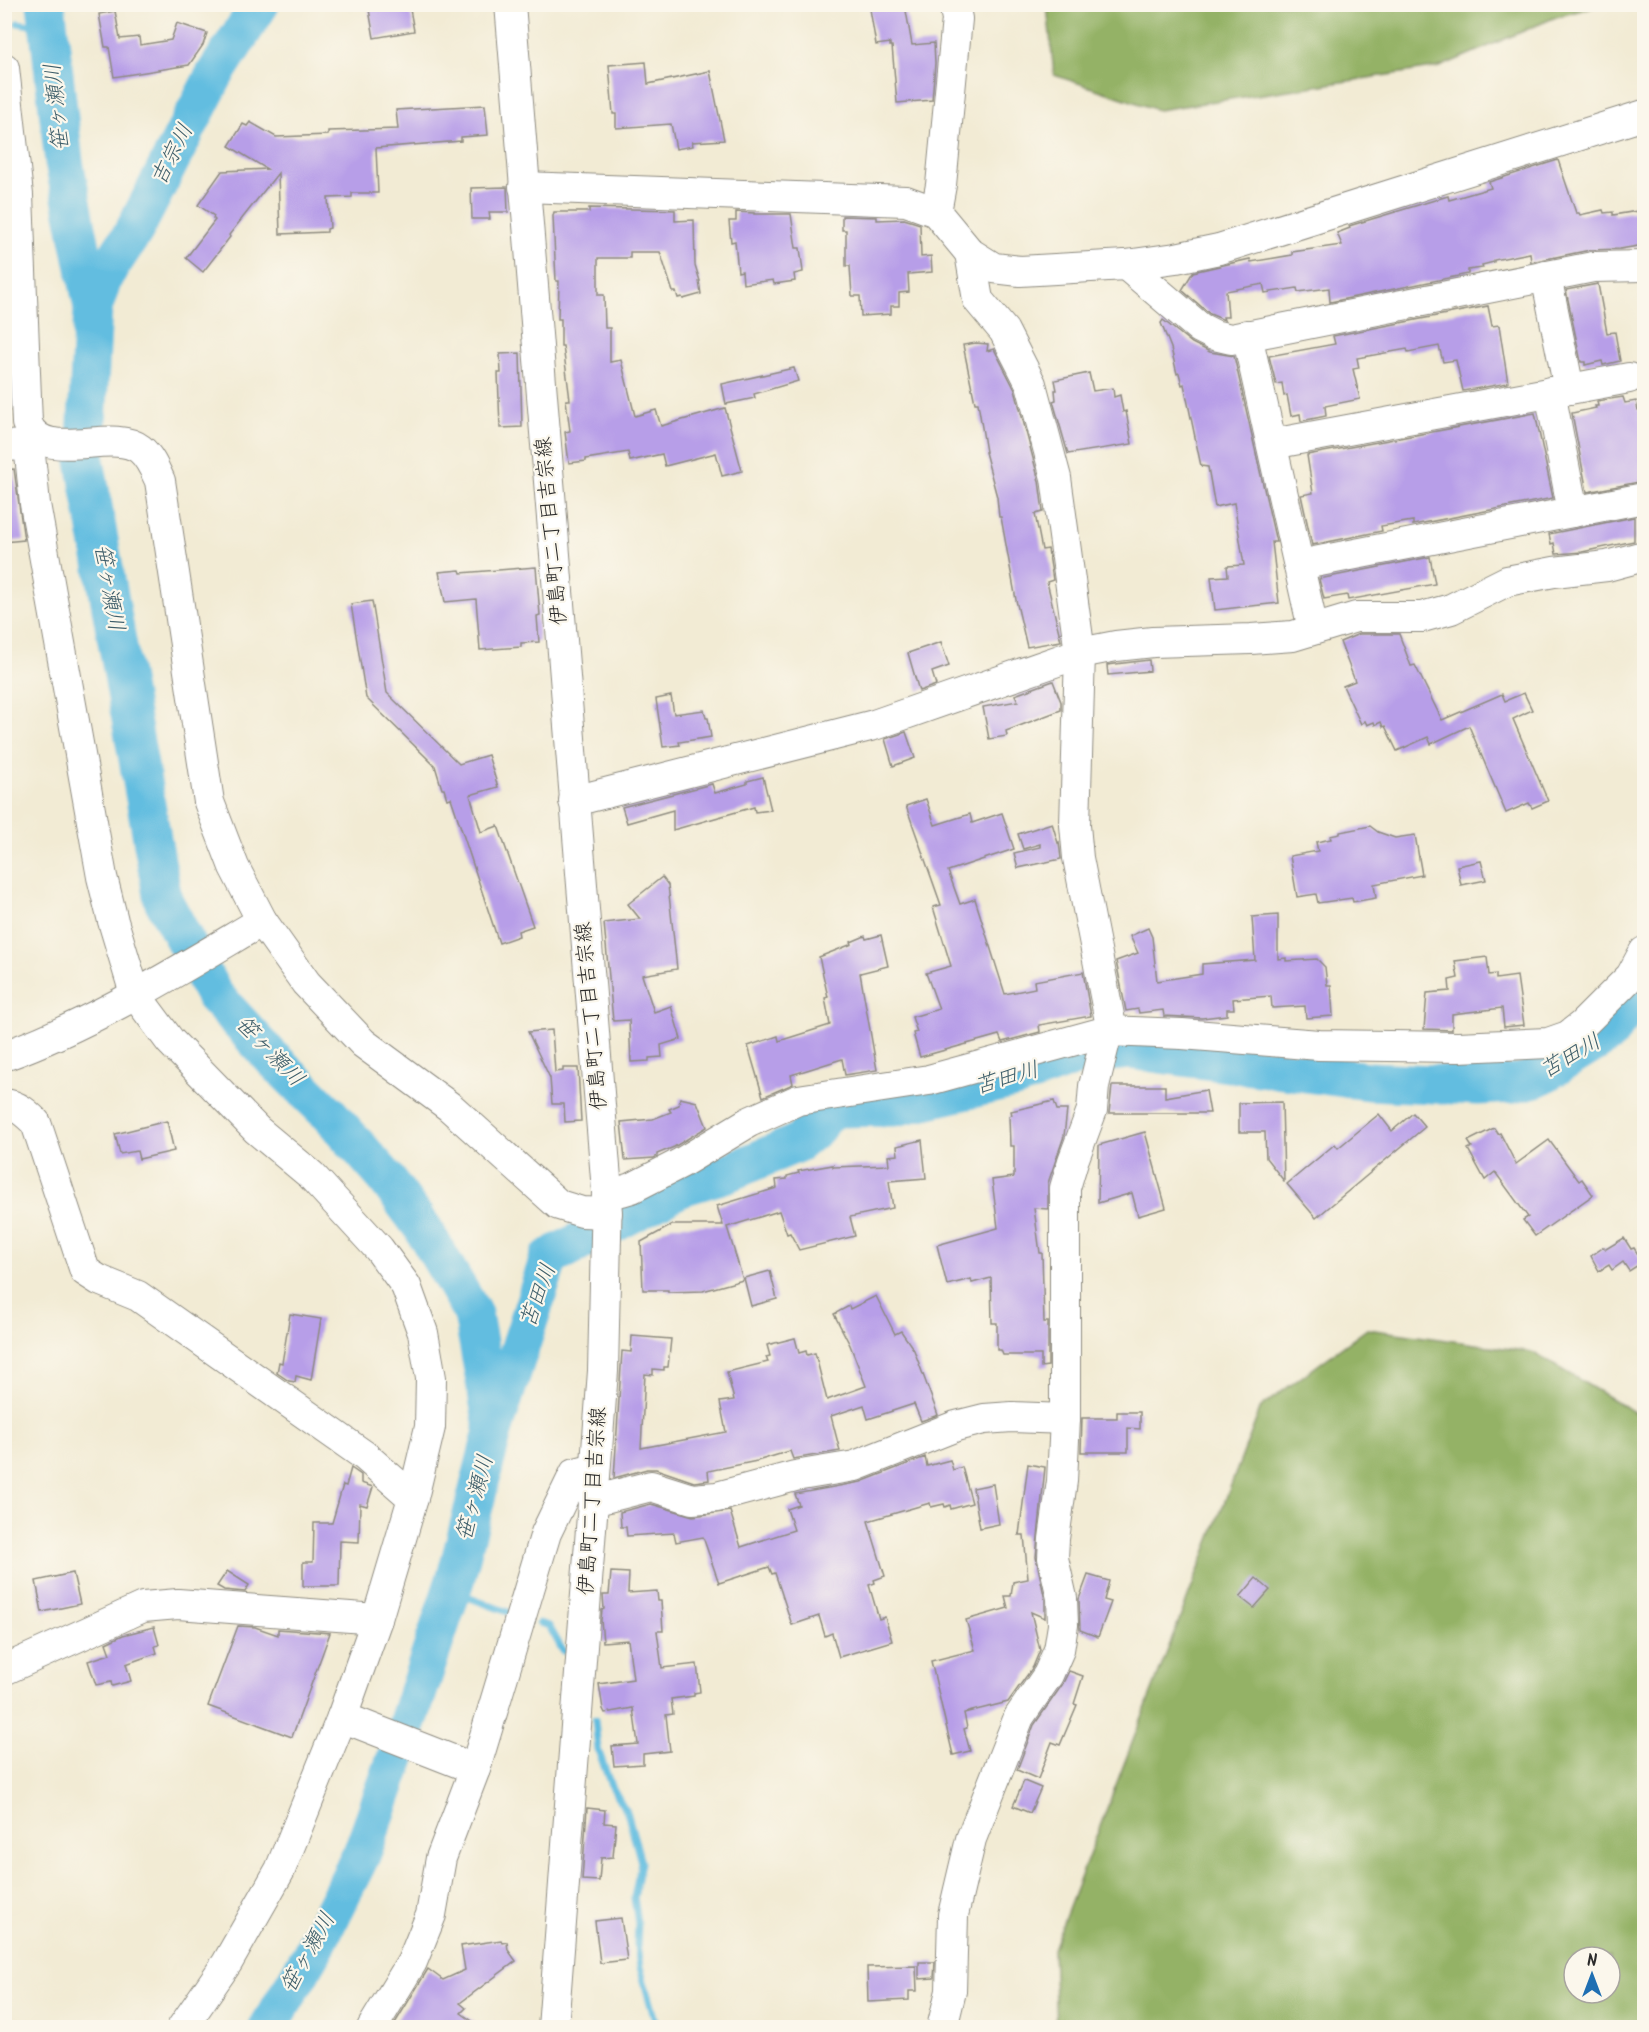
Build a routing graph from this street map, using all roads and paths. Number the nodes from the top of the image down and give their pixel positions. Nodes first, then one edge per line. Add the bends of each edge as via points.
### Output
1 (510, 4) edge
2 (954, 4) edge
3 (4, 68) edge
4 (1644, 115) edge
5 (524, 186) junction
6 (936, 212) junction
7 (970, 253) junction
8 (1126, 265) junction
9 (1644, 266) edge
10 (1546, 276) junction
11 (1247, 335) junction
12 (1629, 378) dead end
13 (1560, 390) junction
14 (28, 443) edge
15 (1272, 444) junction
16 (1644, 498) edge
17 (1573, 512) junction
18 (1644, 556) edge
19 (1299, 565) junction
20 (1313, 628) junction
21 (1080, 653) junction
22 (574, 801) junction
23 (252, 927) junction
24 (1644, 952) edge
25 (138, 992) junction
26 (1107, 1036) junction
27 (4, 1056) edge
28 (4, 1104) edge
29 (607, 1202) junction
30 (1065, 1419) junction
31 (595, 1468) junction
32 (413, 1498) junction
33 (593, 1502) junction
34 (377, 1619) junction
35 (4, 1670) edge
36 (347, 1719) junction
37 (475, 1769) junction
38 (182, 2028) edge
39 (372, 2028) edge
40 (553, 2028) edge
41 (942, 2028) edge

1 - 5 street, 伊島町二丁目吉宗線
2 - 6 street via 957,19
3 - 14 street via 18,195
4 - 8 street via 1219,249
5 - 6 street via 906,201
5 - 22 street, 伊島町二丁目吉宗線
6 - 7 street
7 - 8 street via 994,268 1020,271
7 - 21 street via 978,300 1004,332 1034,394 1056,478
8 - 11 street via 1200,328 1231,339
9 - 10 street via 1593,267
10 - 11 street
10 - 13 street
11 - 15 street
12 - 13 street
13 - 15 street
13 - 17 street
14 - 23 street via 124,443 140,448 151,461 160,481 209,802
14 - 25 street via 35,504 102,877 116,933
15 - 19 street
16 - 17 street
17 - 19 street
18 - 20 street via 1606,566 1507,581 1452,609 1422,617 1356,617
19 - 20 street
20 - 21 street via 1293,636 1153,642
21 - 22 street via 874,725
21 - 26 street via 1075,825 1110,1021
22 - 29 street, 伊島町二丁目吉宗線
23 - 25 street
23 - 29 street via 363,1043 450,1107 559,1205 582,1212
24 - 26 street via 1631,976 1581,1026 1568,1036 1548,1042 1458,1047 1319,1046 1182,1034
25 - 27 street via 88,1021
25 - 32 street via 170,1041 257,1130 311,1174 379,1249 406,1286 423,1333 431,1378 430,1427
26 - 29 street via 928,1080 798,1100 749,1122
26 - 30 street via 1092,1110 1065,1188
28 - 32 street via 26,1112 36,1123 85,1271 138,1296 365,1456
29 - 31 street, 伊島町二丁目吉宗線 via 603,1371
30 - 33 street via 984,1419 956,1426 855,1466 795,1476 717,1497 692,1499 651,1486
30 - 41 street via 1053,1558 1062,1598 1059,1650 1048,1675 1019,1717 971,1839 953,1916 951,1991
31 - 33 street, 伊島町二丁目吉宗線
31 - 37 street via 575,1473 546,1533
32 - 34 street
33 - 40 street, 伊島町二丁目吉宗線
34 - 35 street via 178,1604 143,1607
34 - 36 street
36 - 37 street
36 - 38 street via 280,1870 227,1963
37 - 39 street via 441,1858 431,1916 412,1962

